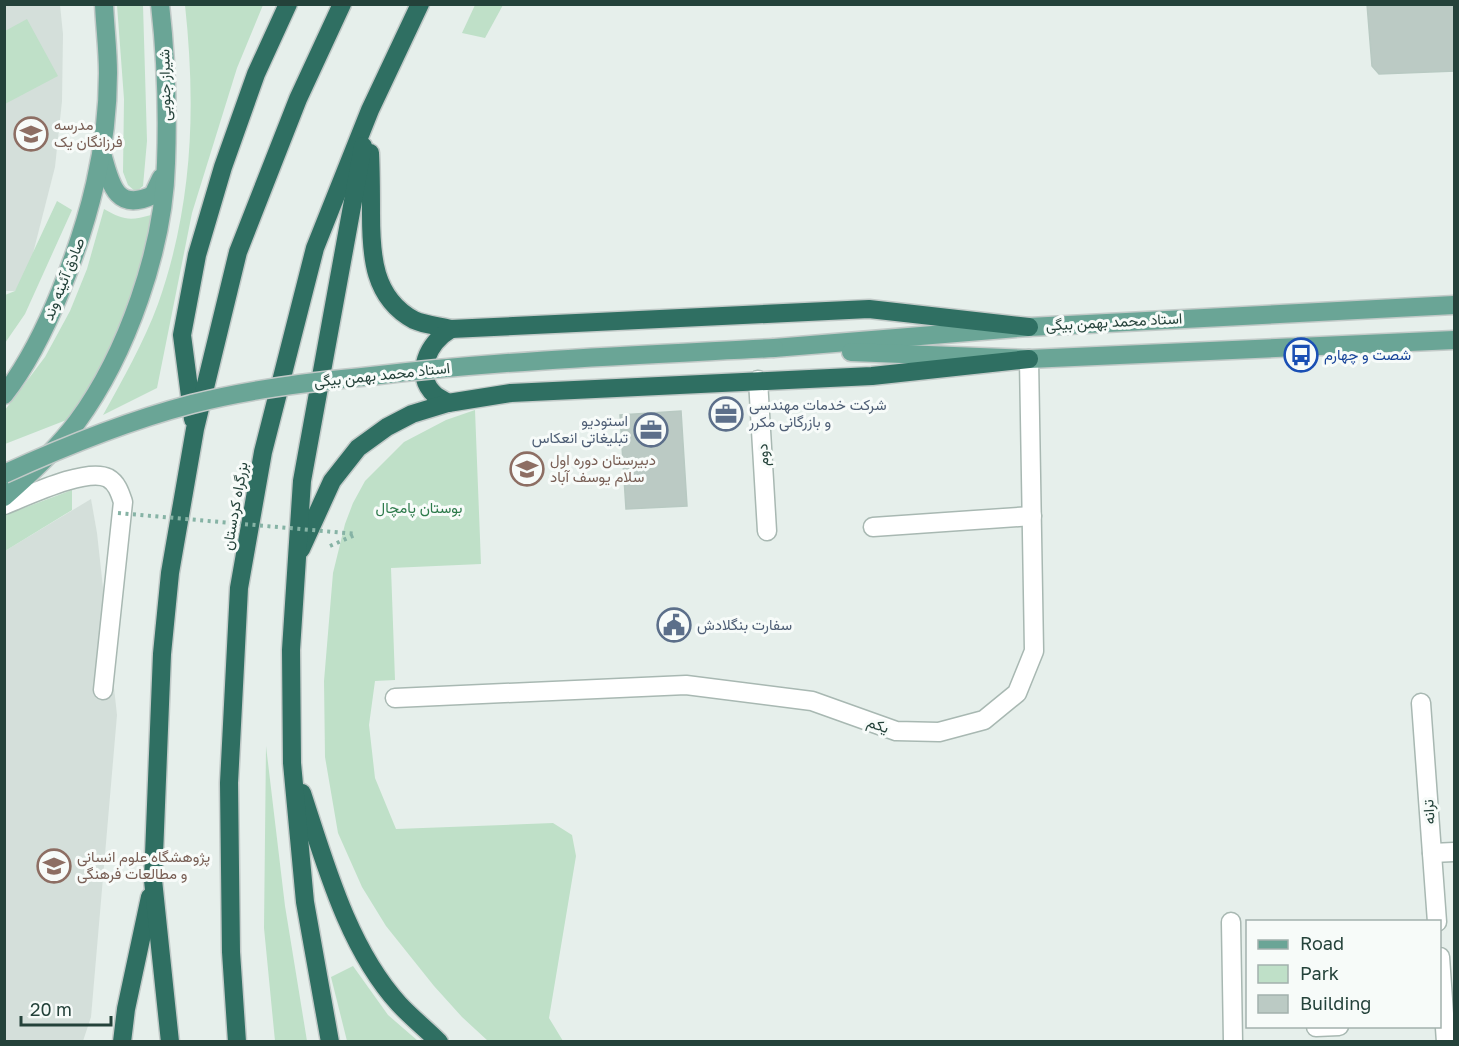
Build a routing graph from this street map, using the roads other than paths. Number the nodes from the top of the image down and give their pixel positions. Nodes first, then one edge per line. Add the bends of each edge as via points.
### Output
1 (104, 4) edge
2 (160, 4) edge
3 (280, 4) edge
4 (288, 4) edge
5 (342, 4) edge
6 (420, 4) edge
7 (278, 24) junction
8 (370, 110) junction
9 (102, 154) junction
10 (166, 165) junction
11 (1455, 305) edge
12 (1029, 327) junction
13 (450, 329) junction
14 (1455, 340) edge
15 (774, 348) junction
16 (1029, 359) junction
17 (758, 380) junction
18 (4, 395) edge
19 (448, 402) junction
20 (195, 429) junction
21 (4, 474) edge
22 (4, 497) edge
23 (4, 505) edge
24 (1032, 516) junction
25 (873, 527) dead end
26 (767, 531) dead end
27 (296, 561) junction
28 (104, 690) dead end
29 (394, 698) dead end
30 (1421, 703) dead end
31 (292, 763) junction
32 (1455, 852) edge
33 (1432, 853) junction
34 (153, 880) junction
35 (1437, 920) edge
36 (1231, 922) dead end
37 (1441, 990) edge
38 (1442, 1022) edge
39 (122, 1041) edge
40 (170, 1041) edge
41 (237, 1041) edge
42 (330, 1041) edge
43 (439, 1041) edge
44 (1233, 1041) edge
45 (1446, 1041) edge

1 - 9 main road via 108,72
2 - 10 main road, شیراز جنوبی via 165,53
3 - 7 highway
4 - 7 highway
5 - 20 highway via 298,99 238,252
6 - 8 highway, بزرگراه کردستان
7 - 20 highway via 223,167 197,255 182,335
8 - 13 highway via 372,259 379,281 398,308 415,320
8 - 27 highway via 302,481
8 - 41 highway, بزرگراه کردستان via 315,248 263,452 239,588 229,783 231,952
9 - 10 main road via 115,192 126,200 153,195
9 - 18 main road, صادق آئینه وند via 84,231 49,320
10 - 22 main road, شیراز جنوبی via 146,281 119,351 77,422 32,473
11 - 12 main road, استاد محمد بهمن بیگی
12 - 13 highway via 869,309
12 - 15 main road, استاد محمد بهمن بیگی
13 - 19 highway via 430,347 424,363 425,378 434,394
14 - 16 main road, استاد محمد بهمن بیگی
15 - 16 main road, استاد محمد بهمن بیگی
15 - 21 main road, استاد محمد بهمن بیگی, bridge via 496,363 254,392 192,404 130,423
16 - 17 highway via 872,376
16 - 24 street, یکم
17 - 19 highway via 512,393
17 - 26 street, دوم
19 - 27 highway via 412,414 358,448 332,481
20 - 34 highway via 170,573 162,654
23 - 28 street via 70,480 92,476 108,478 117,485 123,502
24 - 25 street
24 - 29 street, یکم via 1034,651 1017,693 984,720 939,732 896,732 812,701 686,685
27 - 31 highway via 291,650
30 - 33 street, ترانه
31 - 42 highway via 304,902
31 - 43 highway via 334,890 363,953 398,1003
32 - 33 street
33 - 35 street, ترانه
34 - 39 highway
34 - 40 highway
36 - 44 street
37 - 38 street
38 - 45 street

